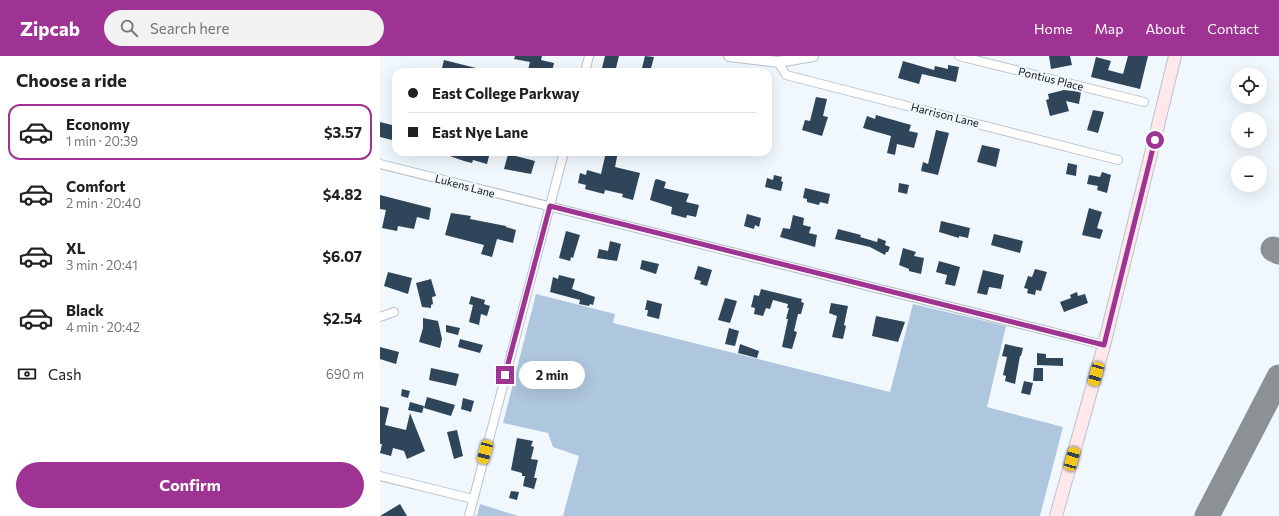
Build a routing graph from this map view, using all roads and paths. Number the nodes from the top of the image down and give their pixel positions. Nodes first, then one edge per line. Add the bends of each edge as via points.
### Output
1 (589, 56) edge
2 (729, 56) edge
3 (813, 56) edge
4 (959, 56) edge
5 (1175, 56) edge
6 (778, 62) junction
7 (586, 68) edge
8 (1144, 102) dead end
9 (563, 156) edge
10 (1118, 160) dead end
11 (380, 164) edge
12 (550, 206) junction
13 (394, 312) dead end
14 (380, 317) edge
15 (1104, 345) junction
16 (380, 476) edge
17 (473, 499) junction
18 (469, 516) edge
19 (1056, 516) edge

1 - 7 street
2 - 6 street
3 - 6 street
4 - 8 street, Pontius Place
5 - 15 main road
6 - 10 street, Harrison Lane via 786,75
9 - 12 street
11 - 12 street, Lukens Lane via 509,198
12 - 15 street, Lukens Lane
12 - 17 street
13 - 14 street
15 - 19 main road
16 - 17 street
17 - 18 street

